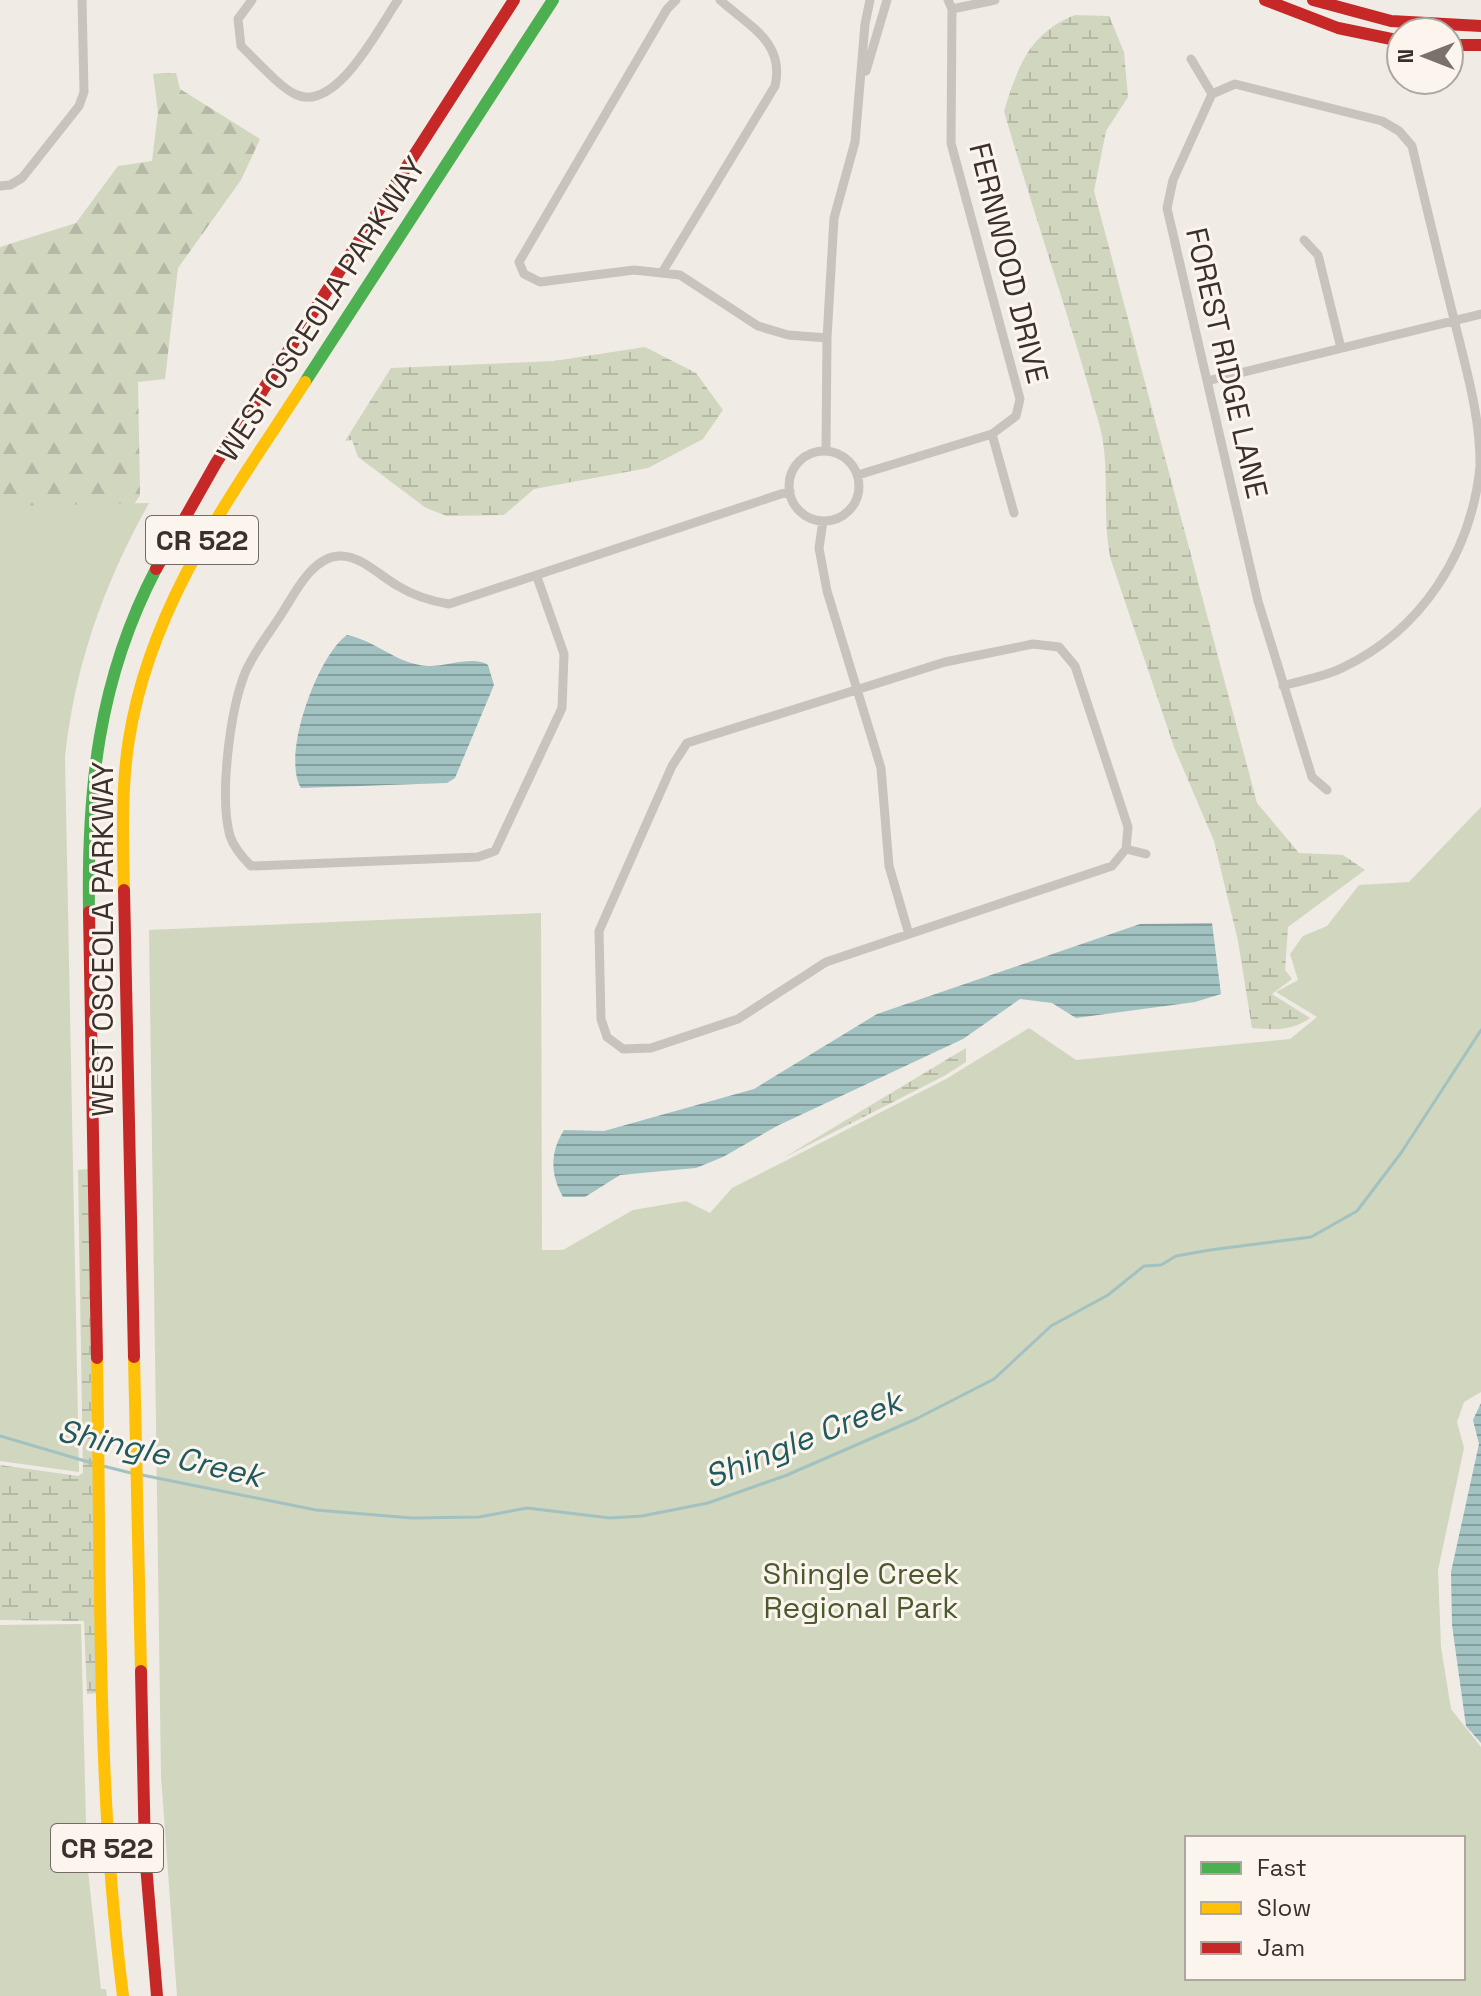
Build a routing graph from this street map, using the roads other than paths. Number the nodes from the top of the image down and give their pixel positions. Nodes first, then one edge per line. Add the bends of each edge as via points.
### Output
1 (82, 0) edge
2 (252, 0) edge
3 (398, 0) edge
4 (514, 0) edge
5 (553, 0) edge
6 (676, 0) edge
7 (720, 0) edge
8 (870, 0) edge
9 (887, 0) edge
10 (995, 0) edge
11 (1265, 0) edge
12 (1313, 0) edge
13 (950, 4) edge
14 (1481, 26) edge
15 (1385, 38) edge
16 (1191, 59) dead end
17 (862, 86) junction
18 (1212, 94) junction
19 (0, 186) edge
20 (1304, 240) dead end
21 (663, 271) junction
22 (1481, 314) edge
23 (1454, 320) junction
24 (827, 338) junction
25 (1341, 348) junction
26 (1207, 381) junction
27 (992, 434) junction
28 (826, 450) junction
29 (858, 475) junction
30 (790, 491) junction
31 (1014, 513) dead end
32 (823, 521) junction
33 (537, 577) junction
34 (859, 686) junction
35 (1283, 686) junction
36 (1327, 790) dead end
37 (1126, 849) junction
38 (1146, 854) dead end
39 (908, 931) junction
40 (123, 1996) edge
41 (157, 1996) edge

1 - 19 street via 84,92 79,106 22,178
2 - 3 street via 238,19 241,46 297,95 317,97 336,89
4 - 40 main road, WEST OSCEOLA PARKWAY / CR 522 via 157,564 122,640 97,728 88,793 103,1699 107,1850
5 - 41 main road, WEST OSCEOLA PARKWAY / CR 522 via 197,549 162,616 136,700 124,772 146,1884
6 - 21 street via 519,262 524,274 540,282
7 - 21 street via 771,45 779,65 775,86
8 - 17 street
9 - 17 street
10 - 13 street
11 - 15 main road via 1338,28
12 - 14 main road via 1402,22
13 - 27 street, FERNWOOD DRIVE via 951,143 1020,399 1016,416
16 - 18 street
17 - 24 street via 855,142 834,218
18 - 23 street via 1235,84 1254,87 1382,121 1399,131 1412,146
18 - 26 street, FOREST RIDGE LANE via 1173,180 1167,208
20 - 25 street via 1318,255
21 - 24 street via 680,275 758,326
22 - 23 street
23 - 25 street
23 - 35 street via 1477,415 1480,465 1469,527 1455,561 1424,606 1387,640 1341,669
24 - 28 street
25 - 26 street
26 - 35 street, FOREST RIDGE LANE
27 - 29 street, FERNWOOD DRIVE
27 - 31 street
28 - 29 street via 847,459
28 - 30 street via 800,460
29 - 32 street via 859,491 850,510
30 - 32 street via 801,511
30 - 33 street
32 - 34 street via 819,548 827,591
33 - 33 street via 449,604 425,599 356,559 337,556 303,579 246,672 232,726 227,776 230,835 237,852 251,866 478,857 495,851 562,708 564,654
34 - 37 street via 1033,644 1059,647 1075,666 1124,812
34 - 39 street via 881,768 889,866
34 - 39 street via 687,743 599,931 601,1019 607,1037 623,1049 651,1048 738,1019 826,962
35 - 36 street, FOREST RIDGE LANE via 1312,777
37 - 38 street
37 - 39 street via 1112,866

